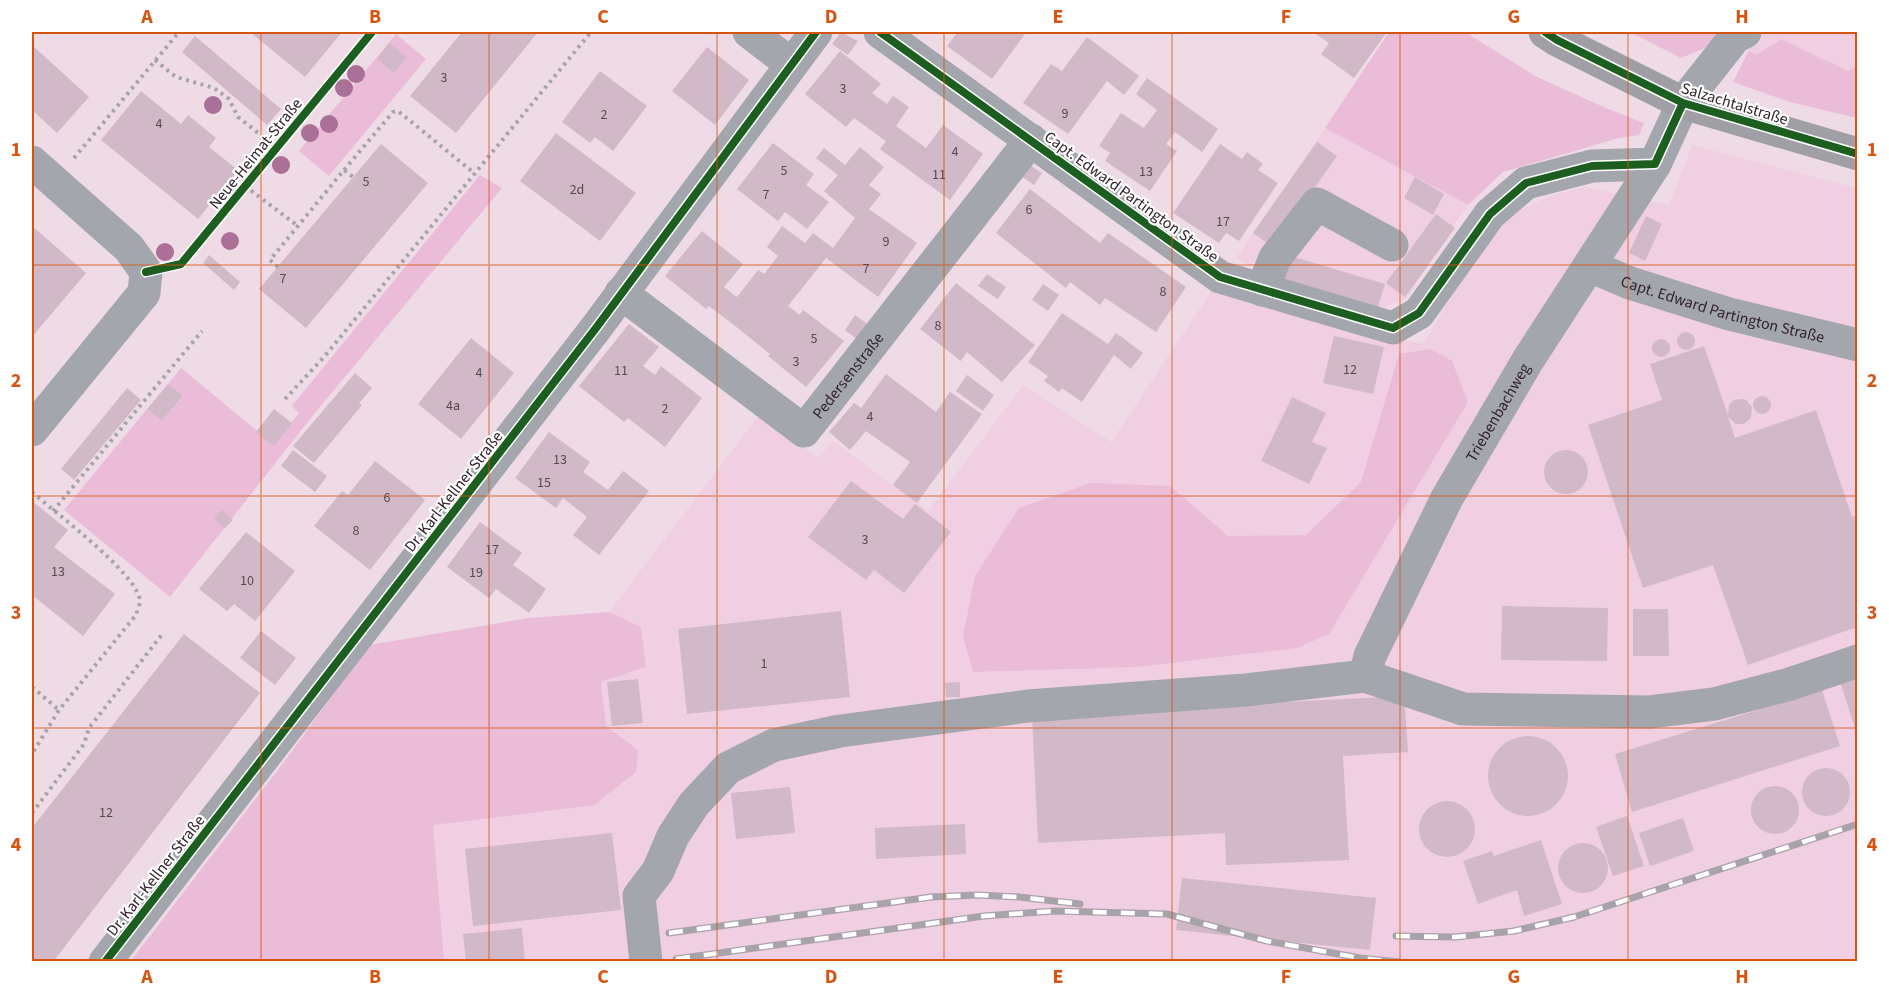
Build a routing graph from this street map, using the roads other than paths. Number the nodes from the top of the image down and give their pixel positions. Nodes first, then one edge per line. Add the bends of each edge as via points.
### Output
1 (749, 32) edge
2 (816, 32) edge
3 (880, 32) edge
4 (1545, 32) edge
5 (1745, 32) edge
6 (791, 64) junction
7 (1683, 103) junction
8 (1031, 140) junction
9 (1857, 154) edge
10 (1655, 164) junction
11 (42, 171) edge
12 (1392, 245) dead end
13 (1590, 266) junction
14 (1262, 290) junction
15 (621, 293) junction
16 (1857, 345) edge
17 (32, 430) edge
18 (1857, 661) edge
19 (1365, 676) junction
20 (105, 962) edge
21 (646, 962) edge

1 - 6 street
2 - 6 street, Dr. Karl-Kellner Straße
3 - 8 street, Capt. Edward Partington Straße
4 - 7 main road, Salzachtalstraße
5 - 7 street via 1735,37
6 - 15 street, Dr. Karl-Kellner Straße
7 - 9 main road, Salzachtalstraße
7 - 10 street
8 - 14 street, Capt. Edward Partington Straße via 1220,277
8 - 15 street, Pedersenstraße via 804,431
10 - 13 street, Triebenbachweg
10 - 14 street, Capt. Edward Partington Straße via 1592,166 1526,183 1490,214 1419,313 1393,328
11 - 17 street via 129,248 146,272 144,293
12 - 14 street via 1317,204 1275,258
13 - 16 street, Capt. Edward Partington Straße via 1630,283 1729,314
13 - 19 street, Triebenbachweg via 1528,360 1447,498 1370,656
15 - 20 street, Dr. Karl-Kellner Straße
18 - 19 street via 1714,704 1649,712 1463,709
19 - 21 street via 1246,690 1028,706 840,731 774,745 728,768 694,804 673,836 658,871 639,896

